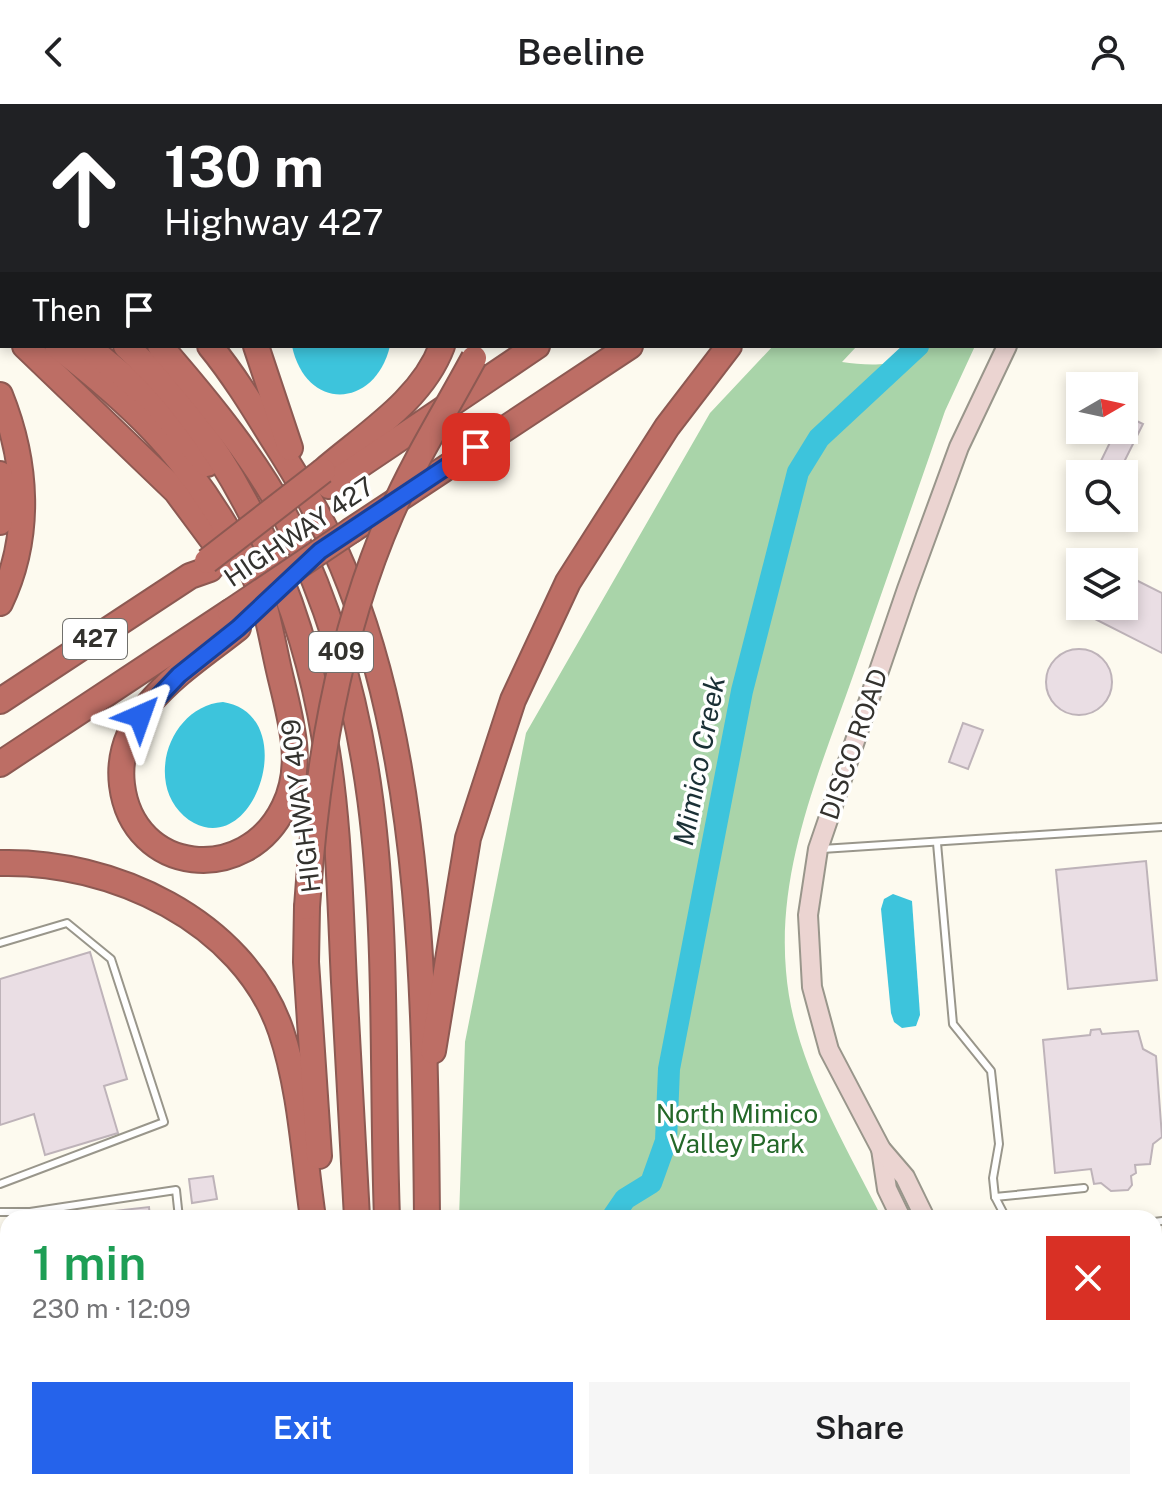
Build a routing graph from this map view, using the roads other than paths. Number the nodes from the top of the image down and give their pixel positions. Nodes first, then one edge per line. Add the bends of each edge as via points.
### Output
1 (27, 348) edge
2 (60, 348) edge
3 (90, 348) edge
4 (128, 348) edge
5 (162, 348) edge
6 (167, 348) edge
7 (211, 348) edge
8 (257, 348) edge
9 (441, 348) edge
10 (534, 348) edge
11 (627, 348) edge
12 (727, 348) edge
13 (1006, 348) edge
14 (478, 352) edge
15 (181, 370) junction
16 (0, 395) edge
17 (296, 470) junction
18 (0, 474) edge
19 (326, 478) junction
20 (0, 522) edge
21 (270, 556) junction
22 (0, 603) edge
23 (234, 620) junction
24 (275, 653) junction
25 (0, 701) edge
26 (0, 764) edge
27 (1162, 827) edge
28 (937, 843) junction
29 (818, 849) junction
30 (0, 863) edge
31 (0, 943) edge
32 (426, 1073) junction
33 (881, 1149) junction
34 (0, 1184) edge
35 (1084, 1188) dead end
36 (995, 1197) junction
37 (43, 1210) edge
38 (178, 1210) edge
39 (312, 1210) edge
40 (323, 1210) edge
41 (357, 1210) edge
42 (387, 1210) edge
43 (427, 1210) edge
44 (897, 1210) edge
45 (921, 1210) edge
46 (1002, 1210) edge

1 - 24 highway via 194,514 235,571
2 - 24 highway via 126,399 198,482 255,576
3 - 21 highway via 170,418
4 - 21 highway, HIGHWAY 409 via 187,410 229,470
5 - 15 highway
6 - 15 highway
7 - 17 highway
8 - 17 highway
9 - 19 highway via 424,381
10 - 19 highway, HIGHWAY 427
11 - 23 highway, HIGHWAY 427 / 427, bridge via 320,551
12 - 32 highway via 667,427 568,582 513,700 468,838 435,1047
13 - 29 main road, DISCO ROAD via 942,492
14 - 40 highway, bridge via 391,514 325,734 313,819 306,962
15 - 42 highway, 409 via 227,428 290,525 321,596 357,712 378,843
16 - 22 highway via 17,449 23,500 18,548
17 - 32 highway via 351,586 386,704 404,795
18 - 20 highway
19 - 25 highway, HIGHWAY 427 / 427, bridge via 202,569
21 - 41 highway, HIGHWAY 409 / 409 via 307,662 332,786
23 - 24 highway via 130,729 121,773 125,800 141,832 160,849 196,860 228,858 260,840 284,808 294,774 295,735
23 - 26 highway, HIGHWAY 427 / 427
27 - 28 lane
28 - 29 lane
28 - 36 lane via 953,1024 991,1071 999,1144
29 - 33 main road, DISCO ROAD via 808,949 819,1018 842,1078
30 - 39 highway via 68,869 128,887 207,930 244,964 281,1031
31 - 34 lane via 67,923 111,959 164,1122
32 - 43 highway
33 - 44 main road, DISCO ROAD via 887,1189
33 - 45 main road, DISCO ROAD via 905,1177
35 - 36 lane
36 - 46 lane
37 - 38 lane via 176,1190

